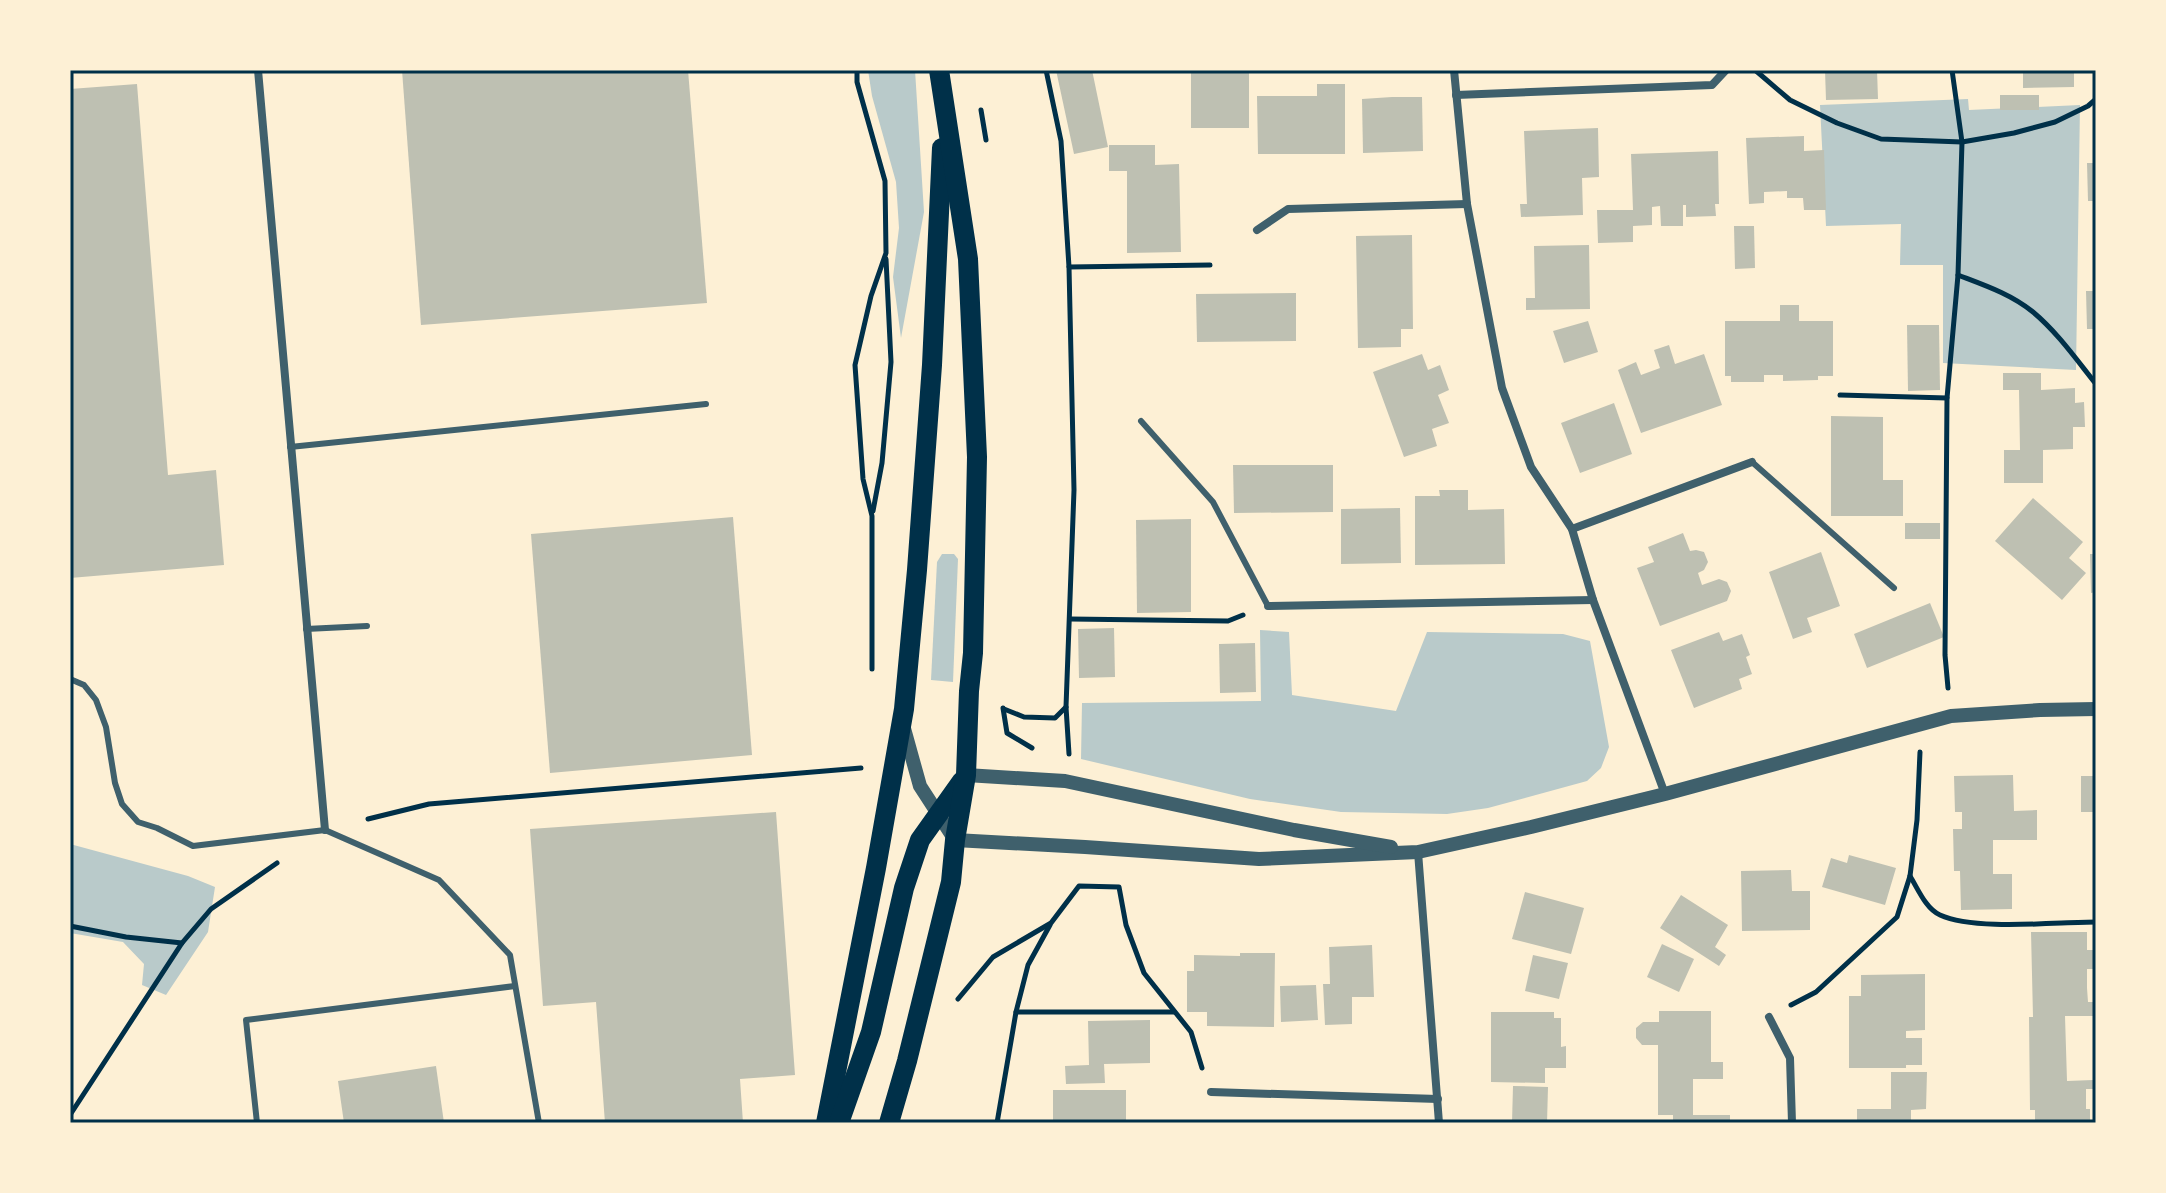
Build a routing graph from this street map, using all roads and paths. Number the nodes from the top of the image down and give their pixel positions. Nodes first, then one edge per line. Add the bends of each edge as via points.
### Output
1 (258, 70) edge
2 (857, 70) edge
3 (939, 70) edge
4 (1046, 70) edge
5 (1454, 70) edge
6 (1726, 70) edge
7 (1755, 70) edge
8 (1952, 70) edge
9 (1456, 95) junction
10 (2096, 99) edge
11 (944, 108) junction
12 (1962, 142) junction
13 (1467, 204) junction
14 (1257, 230) dead end
15 (886, 253) junction
16 (1210, 265) dead end
17 (1069, 267) junction
18 (1958, 275) junction
19 (2096, 384) edge
20 (1840, 395) dead end
21 (1947, 398) junction
22 (706, 404) dead end
23 (1141, 421) dead end
24 (290, 447) junction
25 (1752, 462) joint
26 (872, 516) junction
27 (1572, 529) junction
28 (1894, 588) dead end
29 (1593, 600) junction
30 (1268, 606) junction
31 (1070, 619) junction
32 (367, 626) dead end
33 (306, 629) junction
34 (70, 679) edge
35 (872, 679) dead end
36 (1002, 694) dead end
37 (1066, 707) junction
38 (1003, 709) junction
39 (2096, 709) edge
40 (1951, 716) junction
41 (902, 721) junction
42 (1921, 723) junction
43 (1041, 751) dead end
44 (1070, 760) dead end
45 (966, 775) junction
46 (1665, 794) junction
47 (939, 815) junction
48 (325, 830) junction
49 (955, 840) junction
50 (1418, 852) junction
51 (1910, 876) junction
52 (2096, 922) edge
53 (1051, 923) junction
54 (70, 926) edge
55 (182, 943) dead end
56 (515, 986) junction
57 (955, 1010) dead end
58 (1016, 1012) junction
59 (1174, 1012) junction
60 (1769, 1017) joint
61 (1211, 1092) joint
62 (1438, 1099) junction
63 (257, 1123) edge
64 (539, 1123) edge
65 (826, 1123) edge
66 (839, 1123) edge
67 (889, 1123) edge
68 (997, 1123) edge
69 (1439, 1123) edge
70 (1792, 1123) edge

1 - 24 street
2 - 15 path via 885,181
3 - 11 main road
4 - 17 path via 1061,141
5 - 9 street
6 - 9 street via 1712,85
7 - 12 path via 1790,100 1881,139
8 - 12 path
9 - 13 street
10 - 12 path via 2055,122
11 - 41 main road via 931,380
11 - 45 main road via 968,259 977,457
12 - 18 path
13 - 14 street via 1288,209
13 - 27 street via 1502,388 1531,467
15 - 26 path via 891,362
15 - 26 path via 855,365 863,479
16 - 17 path
17 - 31 path via 1074,490
18 - 19 path via 2032,311
18 - 21 path
20 - 21 path
21 - 40 path via 1945,655
22 - 24 lane
23 - 30 lane via 1213,502
24 - 33 street
25 - 27 street
25 - 28 lane
26 - 35 path
27 - 29 street
29 - 30 street
29 - 46 street
30 - 31 path via 1228,621
31 - 37 path
32 - 33 lane
33 - 48 street
34 - 48 lane via 84,685 96,700 122,804 138,822 193,846
36 - 38 path
37 - 38 path via 1055,718 1024,717
37 - 44 path
38 - 43 path via 1007,733
39 - 40 street
40 - 42 street
41 - 47 street via 920,786
41 - 65 main road
42 - 46 street
42 - 51 path
45 - 47 main road
45 - 49 main road
45 - 50 street via 1065,781
46 - 50 street
47 - 49 street
47 - 66 main road via 920,840 904,888 871,1032
48 - 56 lane via 439,880 510,955
49 - 50 street via 1259,859
49 - 67 main road via 951,882
50 - 62 street
51 - 52 path via 1938,914 1967,922
51 - 60 path via 1897,917 1816,992
53 - 57 path via 993,957 959,996
53 - 58 path via 1028,965
53 - 59 path via 1079,886 1119,887 1144,973
54 - 55 path
56 - 63 lane via 246,1020
56 - 64 lane
58 - 59 path
58 - 68 path
59 - 61 path via 1191,1032
60 - 70 street via 1790,1058
61 - 62 street
62 - 69 street

